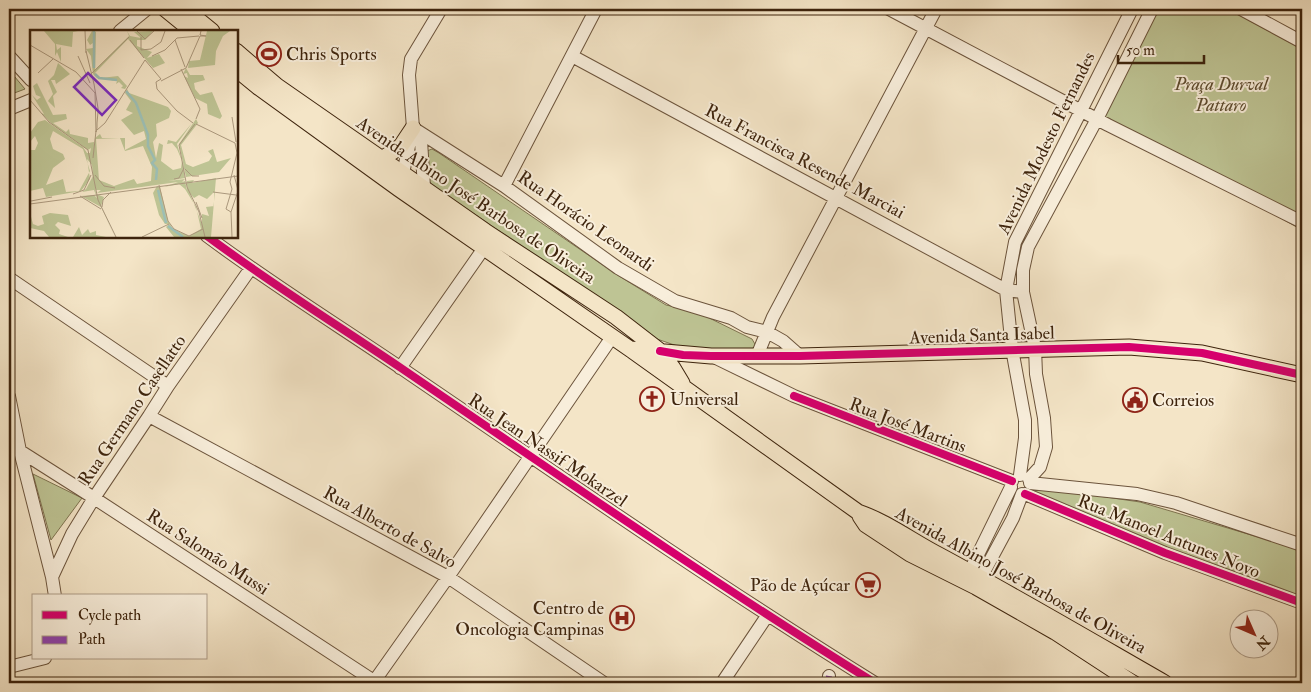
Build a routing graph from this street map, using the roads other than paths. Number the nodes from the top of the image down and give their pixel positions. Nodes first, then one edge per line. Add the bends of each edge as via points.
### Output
1 (147, 9) edge
2 (165, 9) edge
3 (185, 9) edge
4 (441, 9) edge
5 (596, 9) edge
6 (889, 9) edge
7 (936, 9) edge
8 (1132, 9) edge
9 (1152, 9) edge
10 (1241, 9) edge
11 (926, 28) junction
12 (121, 30) edge
13 (191, 30) edge
14 (211, 30) edge
15 (1302, 42) edge
16 (238, 53) edge
17 (9, 56) edge
18 (572, 56) junction
19 (238, 71) edge
20 (30, 79) edge
21 (30, 100) edge
22 (9, 109) edge
23 (1080, 110) junction
24 (1096, 119) junction
25 (413, 128) junction
26 (382, 159) junction
27 (404, 173) junction
28 (504, 186) junction
29 (424, 187) junction
30 (399, 189) junction
31 (836, 197) junction
32 (1302, 222) edge
33 (211, 238) edge
34 (484, 248) junction
35 (251, 268) junction
36 (9, 278) edge
37 (1006, 290) junction
38 (1023, 292) junction
39 (767, 332) junction
40 (612, 336) junction
41 (1035, 348) junction
42 (630, 349) junction
43 (1012, 349) junction
44 (660, 351) junction
45 (712, 356) junction
46 (757, 356) junction
47 (800, 356) junction
48 (400, 368) junction
49 (1302, 375) edge
50 (168, 386) junction
51 (685, 389) junction
52 (9, 396) edge
53 (149, 416) junction
54 (20, 451) junction
55 (530, 458) junction
56 (1021, 485) junction
57 (94, 498) junction
58 (1302, 542) edge
59 (52, 577) junction
60 (448, 577) junction
61 (973, 580) junction
62 (55, 594) edge
63 (1302, 603) edge
64 (767, 616) junction
65 (37, 660) edge
66 (9, 667) edge
67 (375, 682) edge
68 (604, 683) edge
69 (722, 683) edge
70 (875, 683) edge
71 (1132, 683) edge
72 (1165, 683) edge

1 - 12 street
2 - 13 main road
3 - 14 main road
4 - 25 street via 411,59
5 - 18 street
6 - 11 street
7 - 11 street
8 - 23 street, Avenida Modesto Fernandes
9 - 24 street, Avenida Modesto Fernandes
10 - 15 street
11 - 23 street
11 - 31 street
16 - 26 main road, Avenida Albino José Barbosa de Oliveira via 278,86
17 - 20 street
18 - 28 street
18 - 31 street, Rua Francisca Resende Marciai
19 - 30 main road, Avenida Albino José Barbosa de Oliveira
21 - 22 street
23 - 24 street
23 - 37 street, Avenida Modesto Fernandes via 1015,242
24 - 32 street
24 - 38 street, Avenida Modesto Fernandes via 1028,246
25 - 26 main road via 401,146
25 - 27 street
25 - 28 street, Rua Horácio Leonardi
25 - 29 street via 420,141
26 - 27 main road, Avenida Albino José Barbosa de Oliveira
27 - 29 main road, Avenida Albino José Barbosa de Oliveira
27 - 30 street
28 - 39 street, Rua Horácio Leonardi via 618,268 675,301
29 - 44 main road, Avenida Albino José Barbosa de Oliveira via 616,317
30 - 34 main road, Avenida Albino José Barbosa de Oliveira
31 - 37 street, Rua Francisca Resende Marciai
31 - 39 street
33 - 35 street, Rua Jean Nassif Mokarzel
34 - 40 main road, Avenida Albino José Barbosa de Oliveira
34 - 48 street
35 - 48 street, Rua Jean Nassif Mokarzel
35 - 50 street, Rua Germano Casellatto
36 - 50 street
37 - 38 street, Rua Francisca Resende Marciai
37 - 43 street, Avenida Modesto Fernandes
38 - 41 street, Avenida Modesto Fernandes
39 - 46 street
39 - 47 street, Rua Horácio Leonardi
40 - 42 main road, Avenida Albino José Barbosa de Oliveira
40 - 55 street
41 - 43 main road, Avenida Santa Isabel
41 - 49 main road, Avenida Santa Isabel via 1129,347 1202,353
41 - 56 street, Avenida Modesto Fernandes via 1046,447 1040,467
42 - 44 main road, Avenida Santa Isabel
42 - 51 main road, Avenida Albino José Barbosa de Oliveira
43 - 47 main road, Avenida Santa Isabel
43 - 56 street, Avenida Modesto Fernandes via 1026,420
44 - 45 main road, Avenida Santa Isabel
44 - 51 main road, Avenida Albino José Barbosa de Oliveira
45 - 46 main road, Avenida Santa Isabel
45 - 56 street, Rua José Martins via 794,396
46 - 47 main road, Avenida Santa Isabel
48 - 55 street, Rua Jean Nassif Mokarzel
50 - 53 street, Rua Germano Casellatto
51 - 61 main road, Avenida Albino José Barbosa de Oliveira via 858,512 866,526 910,554
52 - 54 street
53 - 57 street, Rua Germano Casellatto
53 - 60 street, Rua Alberto de Salvo
54 - 57 street, Rua Salomão Mussi
54 - 59 street
55 - 60 street
55 - 64 street, Rua Jean Nassif Mokarzel
56 - 58 street, Rua José Martins via 1137,494
56 - 61 street, Avenida Modesto Fernandes via 1013,518
56 - 63 street, Rua Manoel Antunes Novo via 1165,553
57 - 59 street, Rua Germano Casellatto via 72,534
57 - 67 street, Rua Salomão Mussi
59 - 62 street
60 - 67 street
60 - 68 street, Rua Alberto de Salvo
61 - 71 main road, Avenida Albino José Barbosa de Oliveira
61 - 72 main road, Avenida Albino José Barbosa de Oliveira
64 - 69 street
64 - 70 street, Rua Jean Nassif Mokarzel
65 - 66 street

